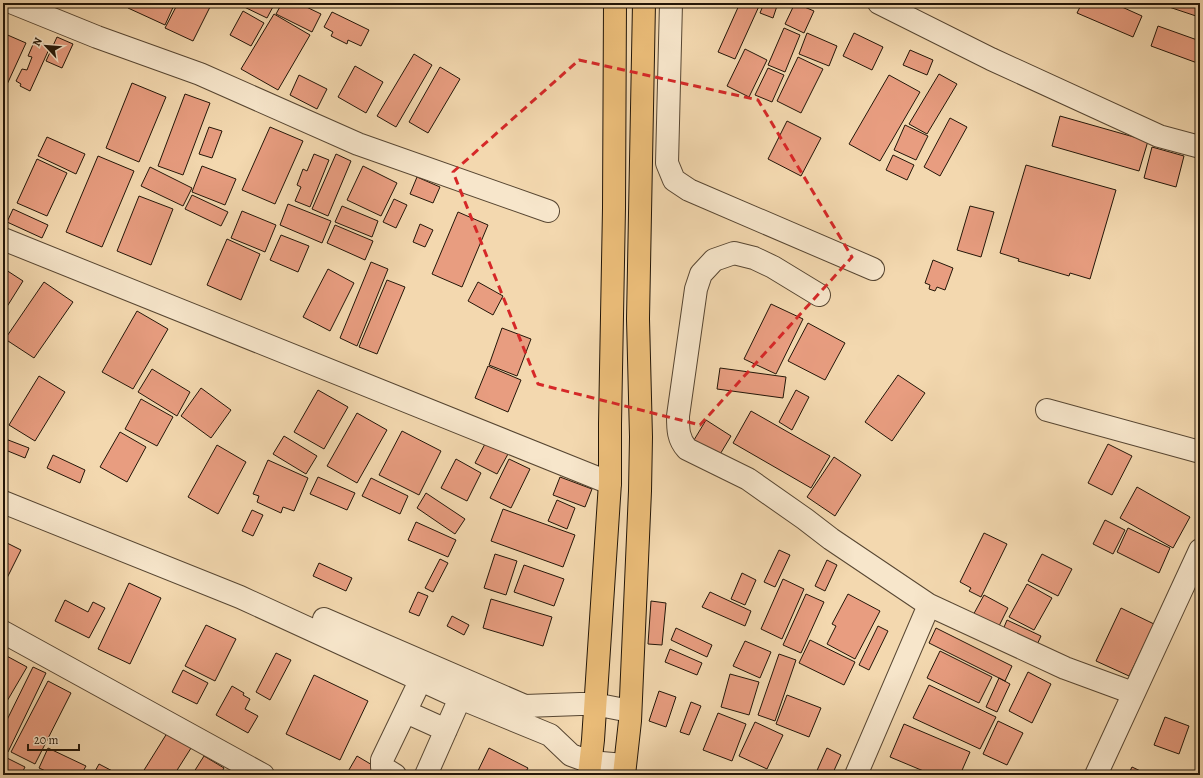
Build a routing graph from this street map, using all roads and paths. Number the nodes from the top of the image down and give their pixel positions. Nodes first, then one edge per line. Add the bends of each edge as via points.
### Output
1 (13, 3) edge
2 (615, 3) edge
3 (644, 3) edge
4 (671, 3) edge
5 (879, 3) edge
6 (1200, 147) edge
7 (548, 211) dead end
8 (3, 239) edge
9 (873, 269) dead end
10 (819, 295) dead end
11 (1047, 410) dead end
12 (1200, 452) edge
13 (610, 483) junction
14 (3, 487) edge
15 (3, 502) edge
16 (1200, 550) edge
17 (928, 605) junction
18 (3, 632) edge
19 (388, 655) junction
20 (421, 680) junction
21 (1133, 693) junction
22 (460, 698) junction
23 (594, 704) junction
24 (630, 711) junction
25 (406, 712) junction
26 (446, 730) junction
27 (589, 768) edge
28 (624, 770) edge
29 (263, 775) edge
30 (395, 775) edge
31 (426, 775) edge
32 (856, 775) edge
33 (1096, 775) edge

1 - 7 street via 200,74 358,144
2 - 13 main road
3 - 24 main road via 638,319 640,491
4 - 9 street via 667,163 674,180 689,190
5 - 6 street via 991,59 1159,136
8 - 13 street
10 - 17 street via 754,258 734,253 714,260 701,274 696,289 678,416 678,434 687,449 748,479
11 - 12 street
13 - 23 main road
14 - 19 street via 244,584
15 - 19 street
16 - 21 street
17 - 21 street via 1065,668
17 - 32 street
18 - 29 street
19 - 20 street
19 - 23 street via 525,706
20 - 22 street
20 - 25 street
21 - 33 street
22 - 26 street
22 - 27 street via 550,735
23 - 24 street
23 - 27 main road
24 - 28 main road
25 - 26 street
25 - 30 street via 382,760 382,767
26 - 31 street
27 - 28 street

